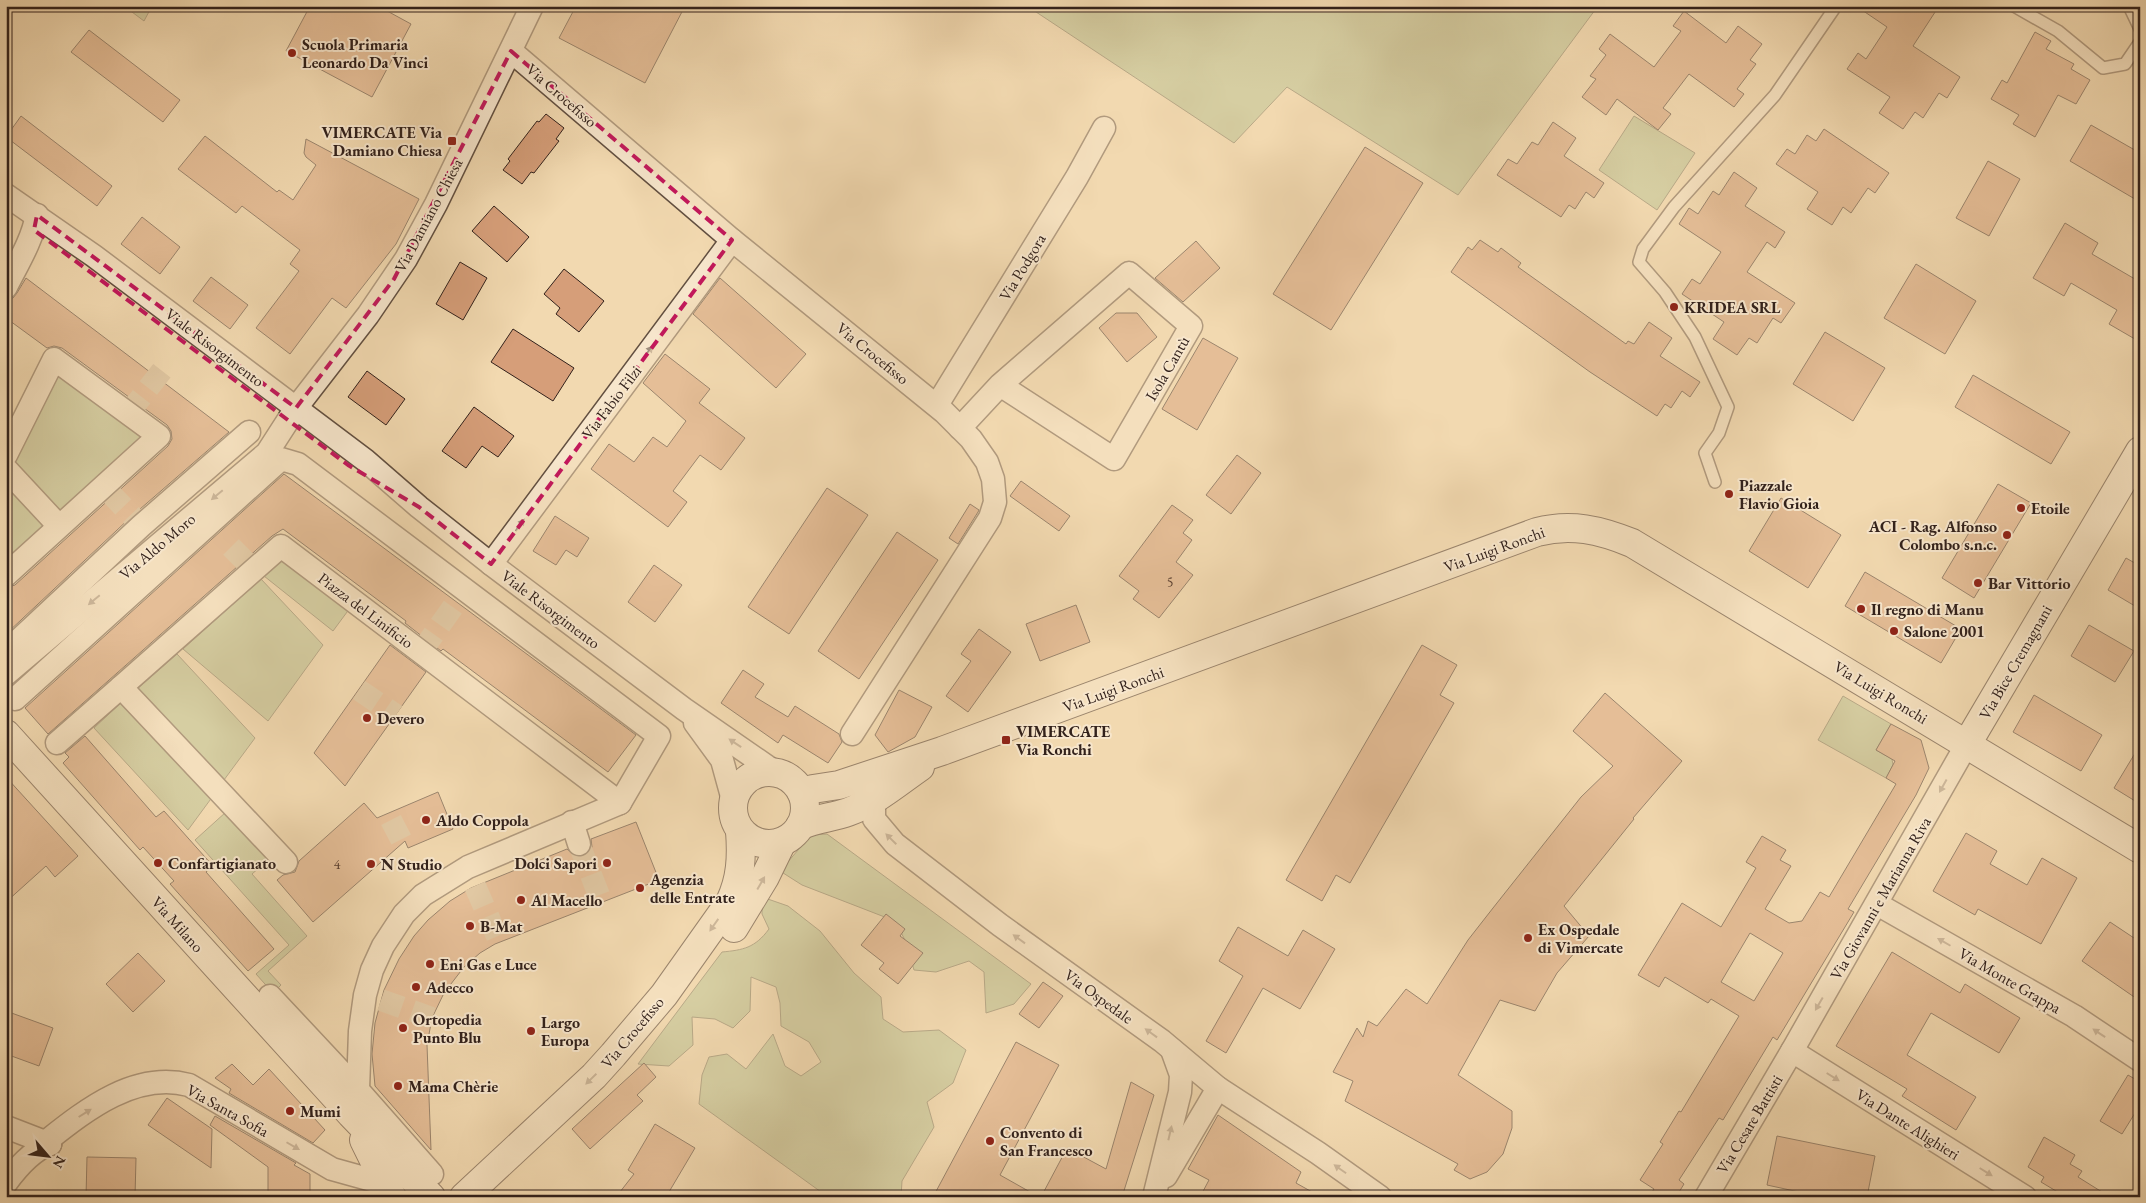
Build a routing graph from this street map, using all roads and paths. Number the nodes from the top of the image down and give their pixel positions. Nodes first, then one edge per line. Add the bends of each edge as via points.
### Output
1 (532, 6) edge
2 (1836, 6) edge
3 (2014, 6) edge
4 (2129, 6) edge
5 (2140, 29) edge
6 (2140, 42) edge
7 (511, 51) junction
8 (1104, 128) dead end
9 (6, 195) edge
10 (6, 201) edge
11 (36, 222) junction
12 (732, 240) junction
13 (6, 287) edge
14 (1000, 386) junction
15 (937, 406) junction
16 (292, 414) junction
17 (960, 428) junction
18 (249, 432) dead end
19 (2140, 451) edge
20 (6, 455) edge
21 (6, 469) edge
22 (1715, 482) dead end
23 (59, 526) junction
24 (491, 564) junction
25 (6, 575) edge
26 (6, 652) edge
27 (6, 674) edge
28 (121, 687) junction
29 (14, 699) dead end
30 (684, 709) junction
31 (6, 734) edge
32 (852, 734) dead end
33 (57, 743) dead end
34 (1967, 744) junction
35 (942, 751) junction
36 (775, 772) junction
37 (839, 785) junction
38 (802, 792) junction
39 (733, 800) junction
40 (874, 800) junction
41 (620, 803) junction
42 (572, 822) junction
43 (740, 831) junction
44 (791, 834) junction
45 (579, 844) tunnel mouth
46 (2140, 849) edge
47 (286, 862) dead end
48 (1877, 904) junction
49 (270, 996) dead end
50 (1172, 1050) junction
51 (1792, 1051) junction
52 (2140, 1060) edge
53 (1218, 1088) junction
54 (354, 1102) junction
55 (6, 1127) edge
56 (50, 1144) junction
57 (6, 1182) edge
58 (431, 1186) edge
59 (389, 1190) edge
60 (1154, 1196) edge
61 (464, 1197) edge
62 (491, 1197) edge
63 (1380, 1197) edge
64 (1706, 1197) edge
65 (2025, 1197) edge

1 - 7 street, Via Damiano Chiesa
2 - 22 lane via 1775,95 1674,208 1643,249 1639,262 1665,292 1695,337 1728,407 1719,433 1705,453
3 - 6 lane via 2058,31 2103,68 2125,64
4 - 5 lane
7 - 12 street, Via Crocefisso
7 - 16 street, Via Damiano Chiesa via 436,204 394,279
8 - 15 street, Via Podgora
9 - 11 street, Viale Risorgimento
10 - 11 street, Viale Risorgimento
11 - 13 street
11 - 16 street, Viale Risorgimento
12 - 15 street, Via Crocefisso
24 -> 12 street, Via Fabio Filzi
14 - 14 street, Isola Cantù via 1114,459 1191,326 1128,273
14 - 17 street, Isola Cantù
15 - 17 street, Via Crocefisso
16 - 24 street, Viale Risorgimento via 365,460
16 -> 27 street, Via Aldo Moro via 268,453
17 - 32 street, Via Crocefisso via 987,462 995,492 994,509
18 - 26 street via 139,524
19 - 34 street, Via Bice Cremagnani
20 - 23 street via 54,359 159,436 105,488
21 - 23 street
23 - 25 street
24 - 30 street, Viale Risorgimento
28 - 33 street, Piazza del Linificio
28 - 41 street, Piazza del Linificio via 281,546
28 - 47 street
29 - 41 street via 212,527 281,459 298,464 659,736
36 -> 30 street, Viale Risorgimento
30 - 39 street, Viale Risorgimento via 722,760
31 - 54 street, Via Milano
34 - 35 street, Via Luigi Ronchi via 1632,543 1599,531 1566,527 1537,532
34 - 46 street, Via Luigi Ronchi
34 -> 48 street, Via Giovanni e Marianna Riva
35 - 37 street, Via Luigi Ronchi
35 - 40 street, Via Luigi Ronchi
36 - 38 street via 786,776
36 - 39 street via 753,775 744,781
37 - 38 street, Via Luigi Ronchi
37 - 40 street via 853,788
38 - 44 street via 804,815
39 - 43 street via 734,821
40 - 44 street, Via Luigi Ronchi via 850,812 811,821
50 -> 40 street, Via Ospedale via 895,844 874,818
41 - 42 street
42 - 45 street
42 - 54 street via 472,876 423,895 404,914 372,970 373,997 360,1031
43 - 44 street via 759,843 771,844
43 -> 61 street, Via Crocefisso via 740,872 735,892 664,995 594,1076
62 -> 44 street, Via Crocefisso via 608,1088 657,1032 734,928
48 -> 51 street, Via Giovanni e Marianna Riva
52 -> 48 street, Via Monte Grappa via 2074,1016
49 - 54 street
50 - 53 street, Via Ospedale
60 -> 50 street via 1180,1092 1181,1075
51 - 64 street, Via Cesare Battisti
51 -> 65 street, Via Dante Alighieri
53 - 60 street
63 -> 53 street, Via Ospedale
54 - 58 street, Via Milano
54 - 59 street, Via Milano
55 - 56 street
56 - 57 street, Via Santa Sofia via 41,1147
56 -> 59 street, Via Santa Sofia via 48,1140 76,1119 121,1092 151,1084 179,1083 188,1085 332,1169

